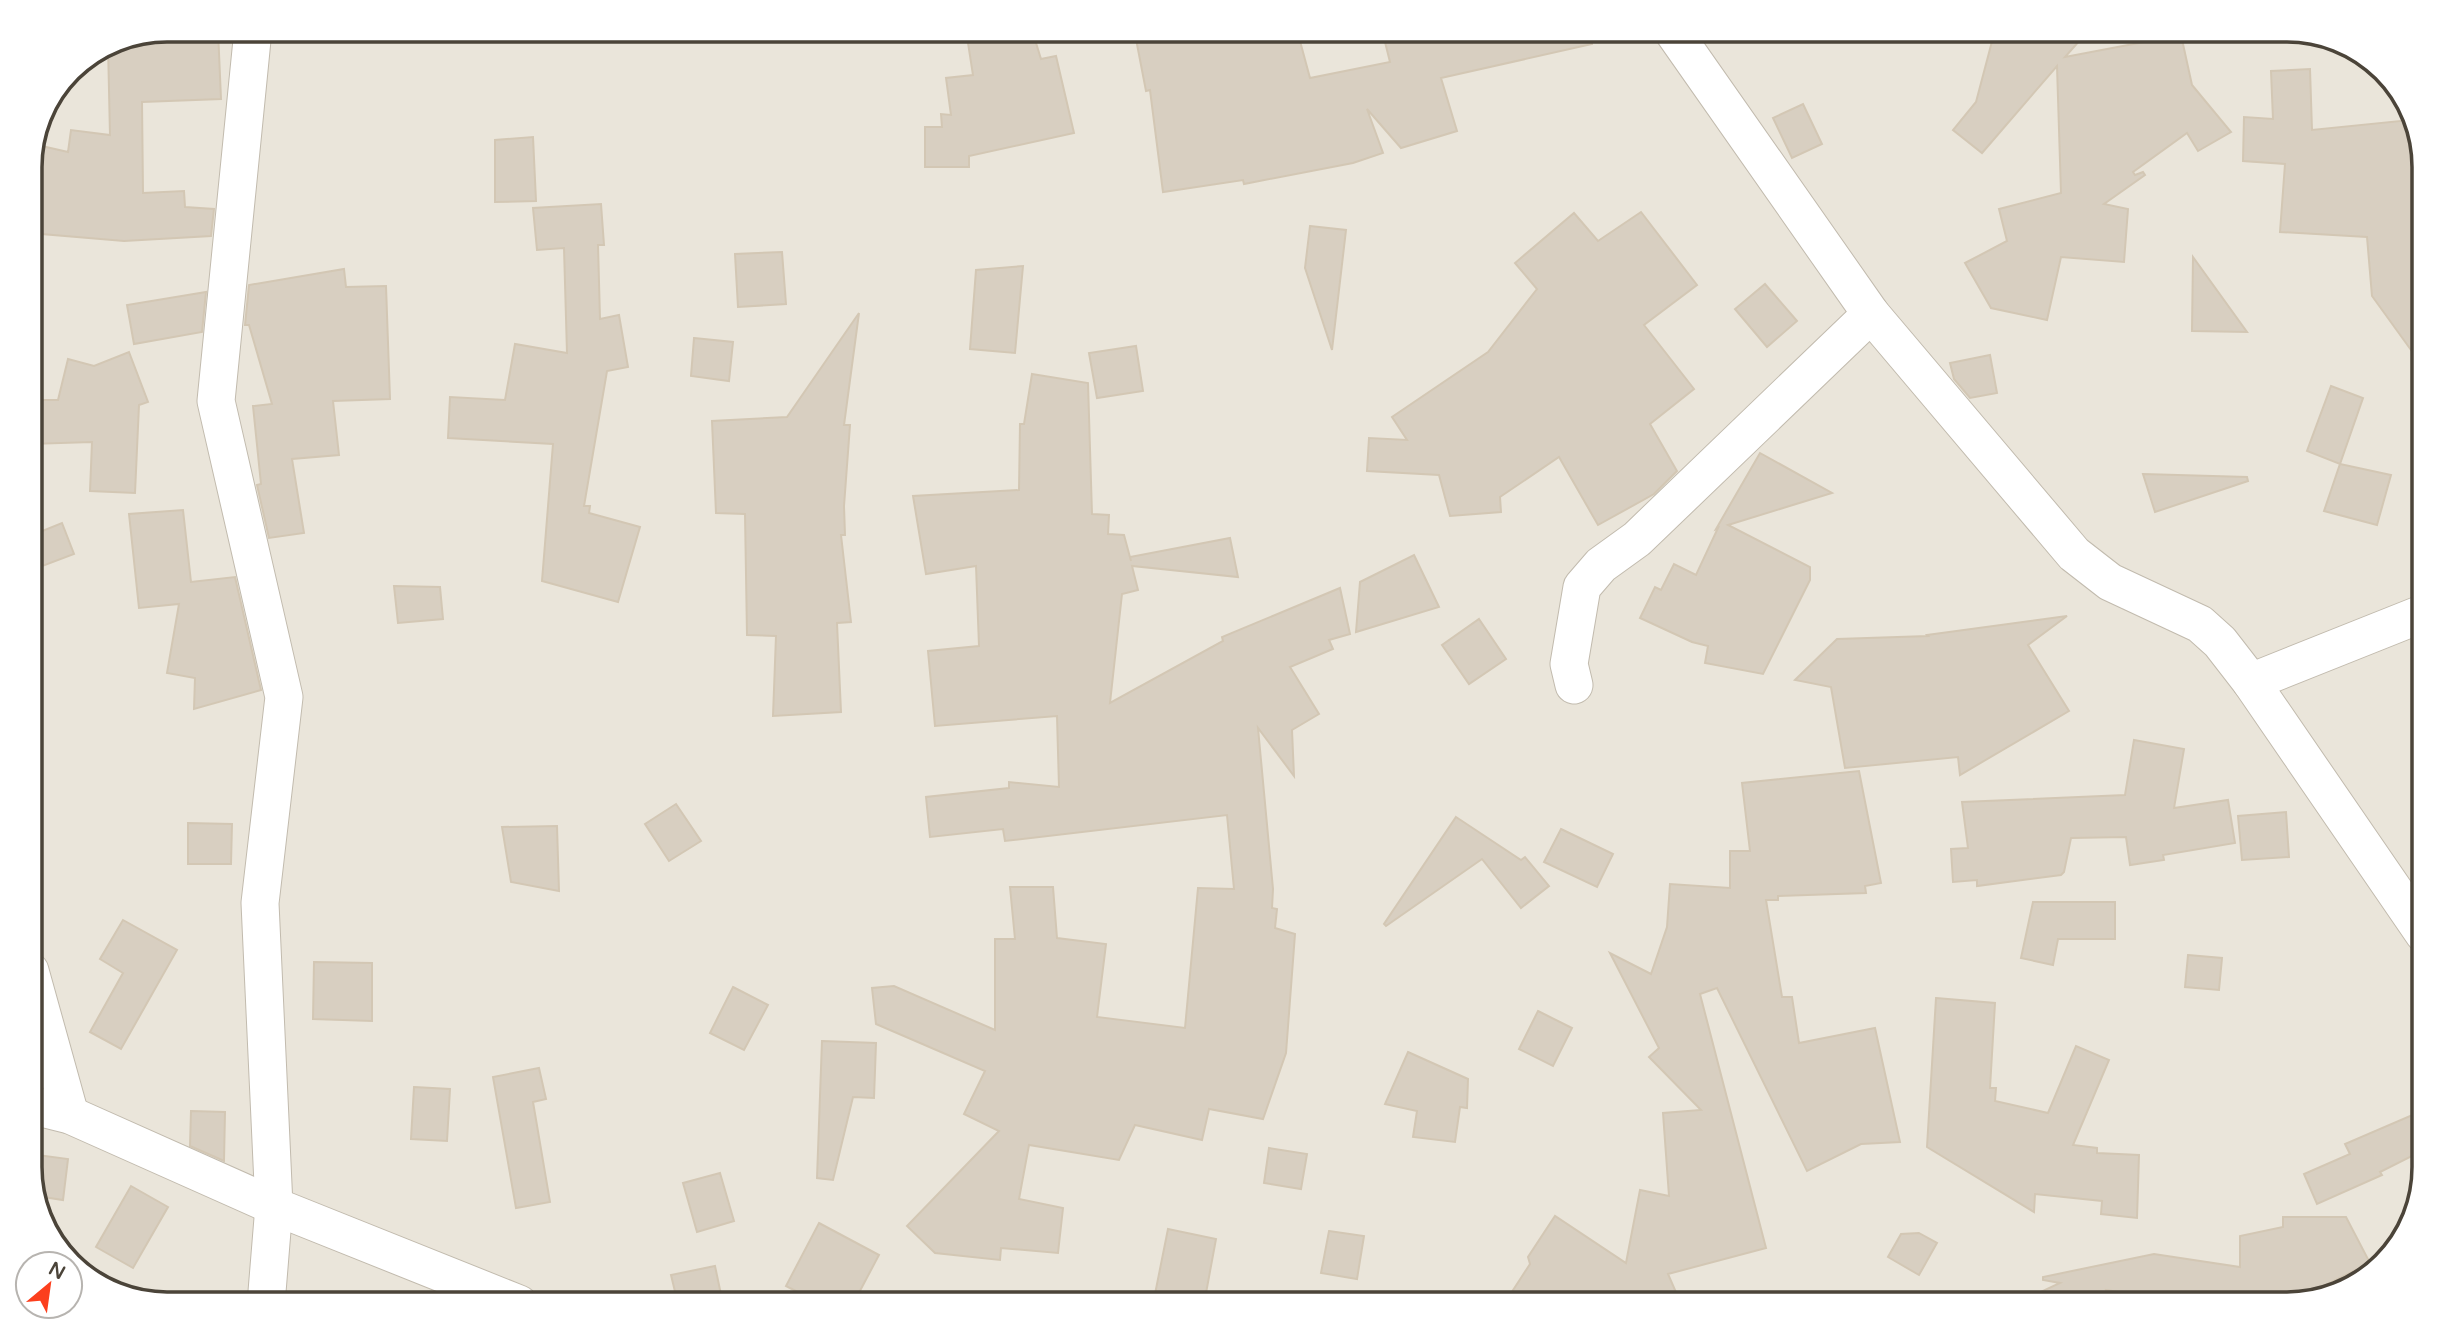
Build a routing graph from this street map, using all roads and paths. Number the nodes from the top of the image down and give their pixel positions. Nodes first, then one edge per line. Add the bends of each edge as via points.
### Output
1 (252, 42) edge
2 (1680, 42) edge
3 (1871, 314) junction
4 (2412, 618) edge
5 (2251, 682) junction
6 (1574, 685) dead end
7 (2412, 917) edge
8 (42, 1014) edge
9 (42, 1108) edge
10 (70, 1115) junction
11 (274, 1206) junction
12 (267, 1292) edge
13 (489, 1292) edge

1 - 11 street via 216,401 284,697 260,902
2 - 3 street
3 - 5 street via 2074,554 2110,582 2200,624
3 - 6 street via 1582,587 1569,664
4 - 5 street
5 - 7 street
8 - 10 street
9 - 10 street
10 - 11 street
11 - 12 street
11 - 13 street

